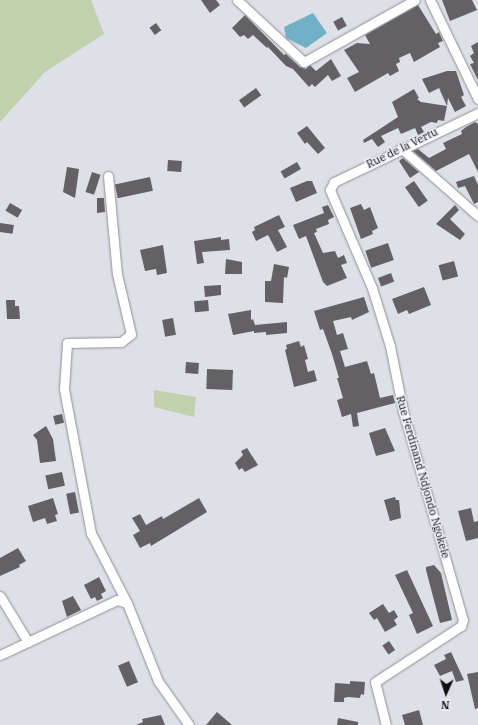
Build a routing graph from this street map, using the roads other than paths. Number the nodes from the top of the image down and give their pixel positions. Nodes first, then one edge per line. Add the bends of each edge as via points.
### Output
1 (237, 0) edge
2 (415, 0) edge
3 (430, 0) edge
4 (478, 99) edge
5 (478, 113) edge
6 (401, 148) junction
7 (108, 176) dead end
8 (330, 190) joint
9 (478, 216) edge
10 (0, 596) edge
11 (127, 603) junction
12 (28, 642) junction
13 (0, 655) edge
14 (189, 725) edge
15 (386, 725) edge

1 - 2 street via 304,62
3 - 4 street
5 - 6 street, Rue de la Vertu
6 - 8 street, Rue de la Vertu via 334,182
6 - 9 street
7 - 11 street via 117,274 131,334 121,342 67,343 64,389 91,533
8 - 15 street, Rue Ferdinand Ndjondo Ngokele via 372,288 390,346 403,411 463,620 461,626 375,682
10 - 12 street
11 - 12 street via 117,600
11 - 14 street via 158,682
12 - 13 street

